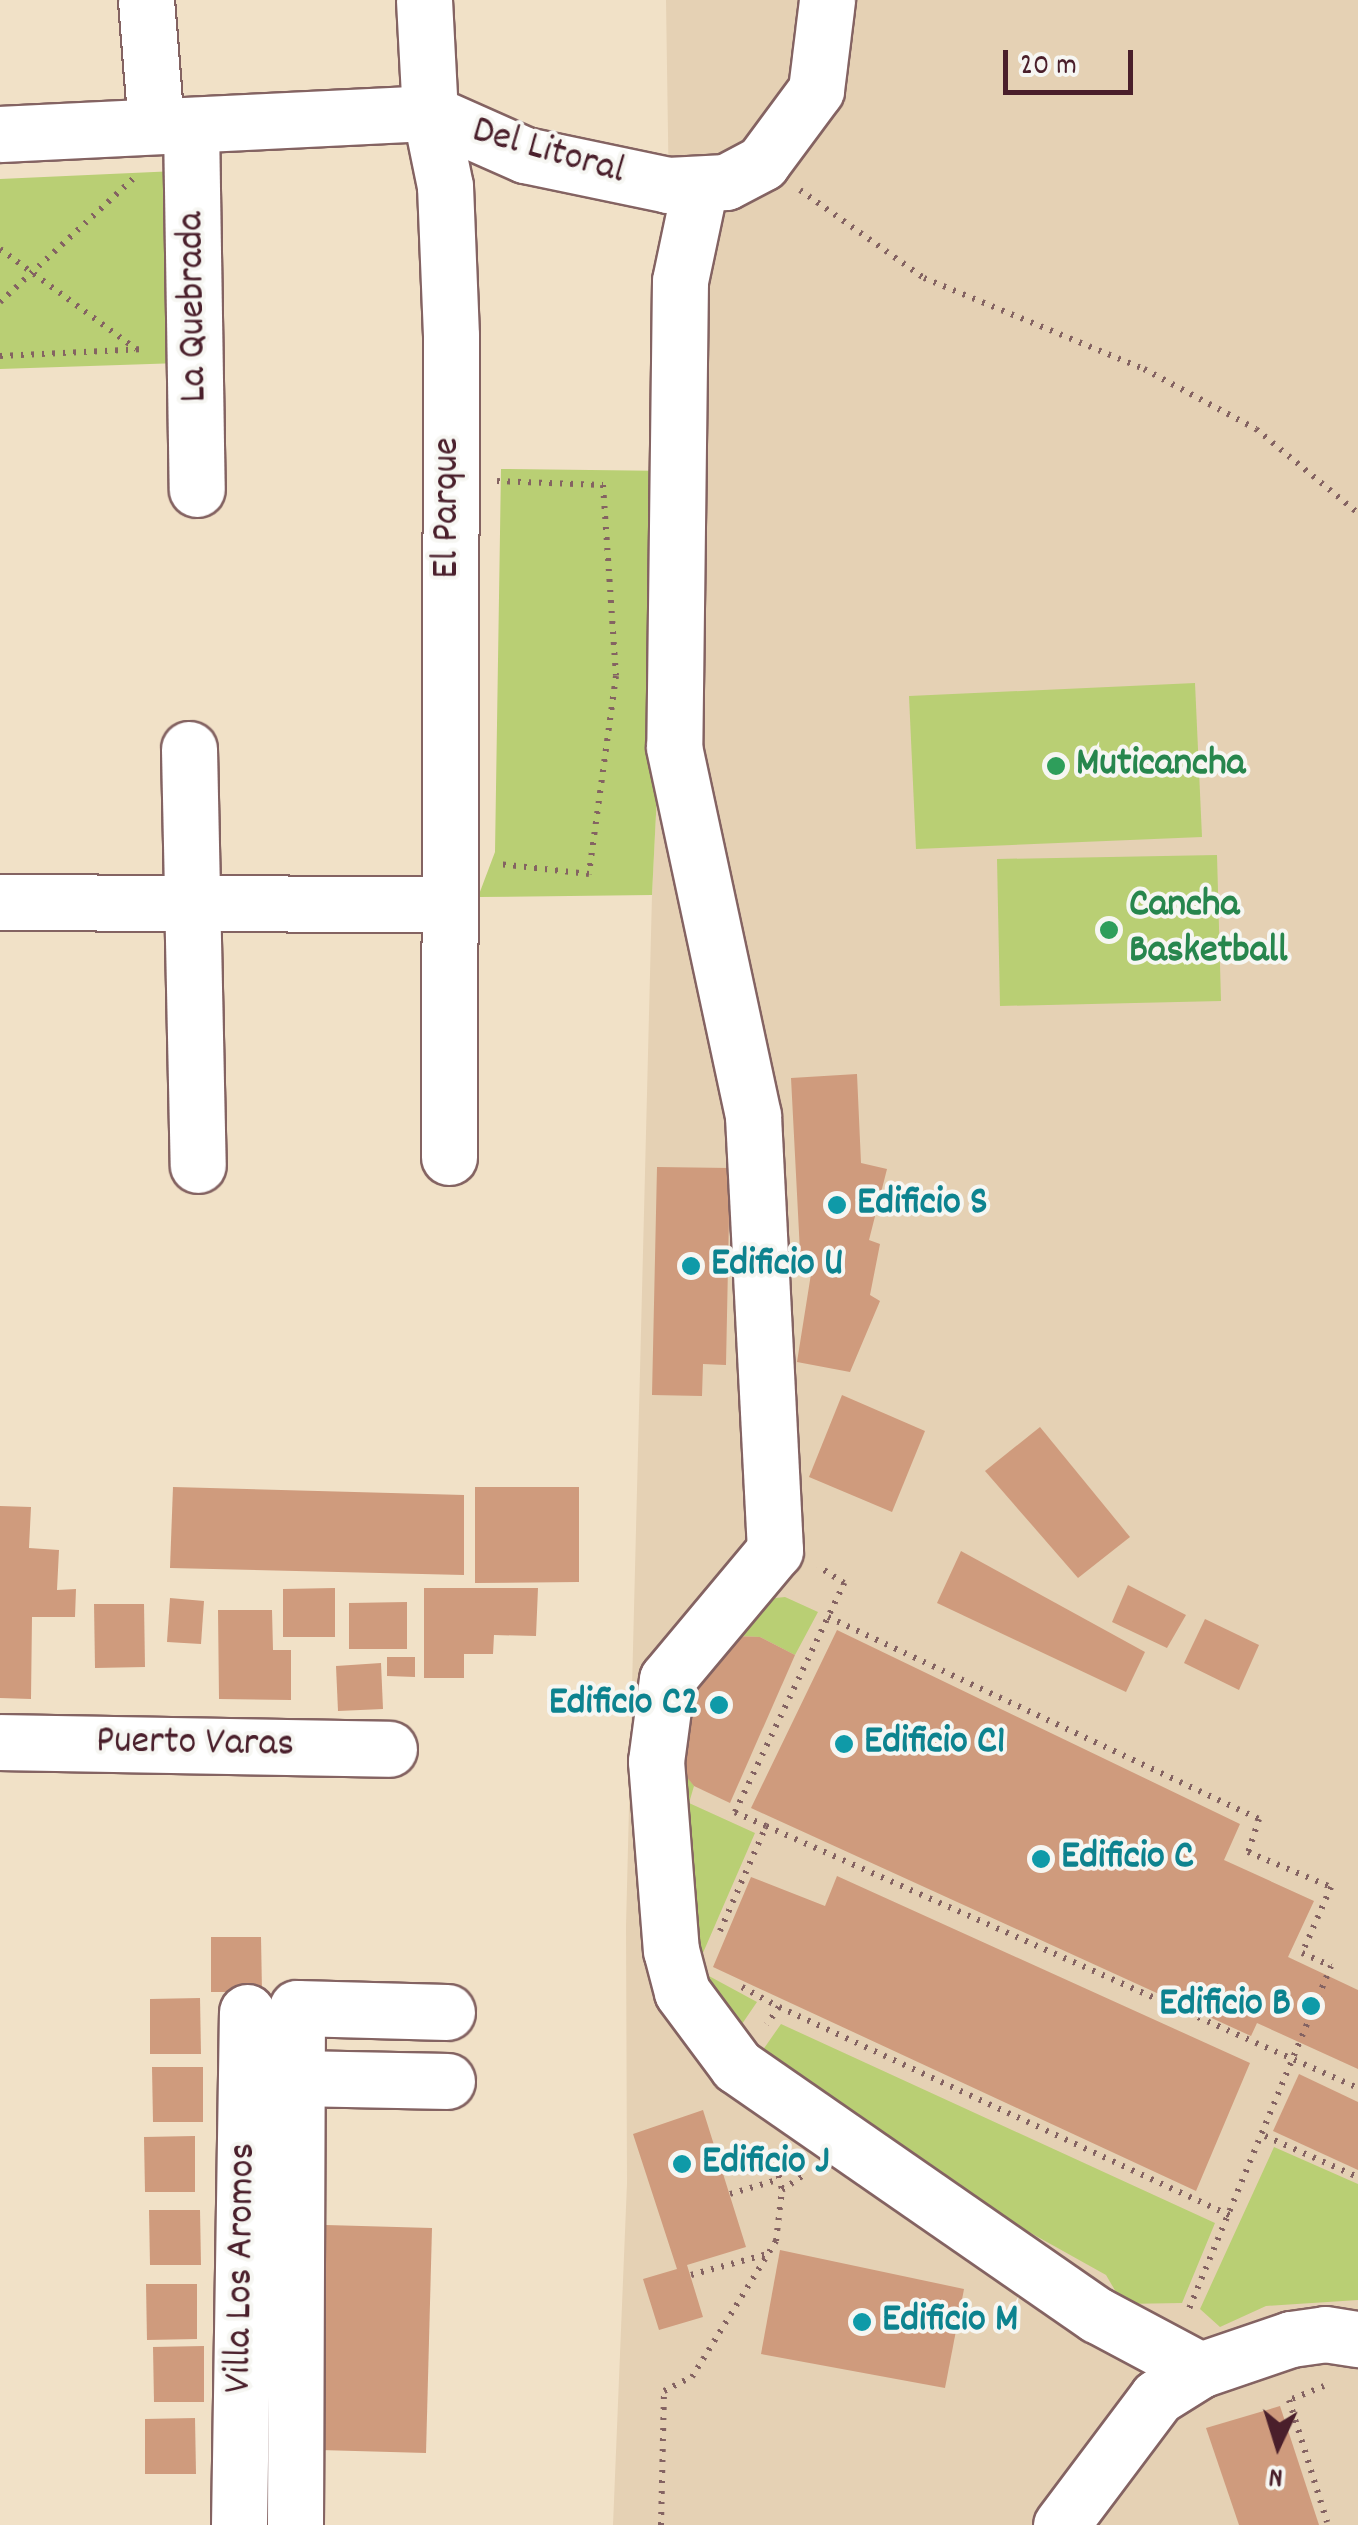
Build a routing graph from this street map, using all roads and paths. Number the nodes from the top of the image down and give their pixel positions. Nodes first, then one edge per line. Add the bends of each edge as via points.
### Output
1 (146, 0) edge
2 (424, 0) edge
3 (827, 0) edge
4 (430, 113) junction
5 (174, 126) junction
6 (0, 134) edge
7 (762, 163) junction
8 (684, 186) junction
9 (0, 249) edge
10 (32, 272) junction
11 (0, 302) edge
12 (196, 347) junction
13 (137, 350) junction
14 (0, 356) edge
15 (448, 480) junction
16 (196, 489) dead end
17 (1358, 513) edge
18 (189, 749) dead end
19 (448, 882) junction
20 (0, 902) edge
21 (194, 904) junction
22 (449, 1158) dead end
23 (198, 1165) dead end
24 (844, 1583) dead end
25 (828, 1617) junction
26 (0, 1742) edge
27 (389, 1749) dead end
28 (766, 1826) junction
29 (712, 1949) dead end
30 (734, 1983) dead end
31 (779, 2007) junction
32 (247, 2012) dead end
33 (446, 2012) dead end
34 (1290, 2059) junction
35 (737, 2066) junction
36 (297, 2078) junction
37 (447, 2082) dead end
38 (1358, 2088) edge
39 (1264, 2136) junction
40 (774, 2155) dead end
41 (1358, 2178) edge
42 (780, 2180) junction
43 (818, 2181) dead end
44 (782, 2190) junction
45 (730, 2194) dead end
46 (1230, 2214) junction
47 (768, 2254) junction
48 (691, 2275) dead end
49 (1191, 2347) junction
50 (1349, 2359) edge
51 (1327, 2522) dead end
52 (239, 2525) edge
53 (295, 2525) edge
54 (661, 2525) edge
55 (1061, 2525) edge

1 - 5 street, La Quebrada
2 - 4 street, El Parque
3 - 7 street via 816,90
4 - 5 street
4 - 8 street, Del Litoral via 524,155
4 - 15 street, El Parque via 447,219
5 - 6 street
5 - 10 path
5 - 12 street, La Quebrada
7 - 8 street
7 - 17 path via 924,278 1144,369 1256,429
8 - 35 street via 674,747 754,1116 775,1550 666,1678 656,1761 665,1914 682,1992
9 - 10 path
10 - 11 path
10 - 13 path
12 - 13 path
12 - 16 street, La Quebrada
13 - 14 path
15 - 19 street, El Parque
15 - 19 path via 604,486 616,676 589,874
18 - 21 street
19 - 21 street
19 - 22 street, El Parque
20 - 21 street
21 - 23 street
24 - 25 path
25 - 28 path via 735,1812
25 - 34 path via 1259,1818 1248,1852 1332,1888 1302,1953 1331,1966
26 - 27 street, Puerto Varas
28 - 29 path
28 - 34 path
30 - 31 path
31 - 35 path
31 - 46 path
32 - 52 street, Villa Los Aromos
33 - 36 street via 297,2008
34 - 38 path
34 - 39 path
35 - 49 street via 1097,2315
36 - 37 street
36 - 53 street
39 - 41 path
39 - 46 path
40 - 42 path
42 - 44 path
42 - 45 path
43 - 44 path via 805,2174
44 - 47 path
46 - 49 path
47 - 48 path
47 - 54 path via 692,2377 664,2391
49 - 50 street via 1325,2334
49 - 55 street
50 - 51 path via 1289,2400

